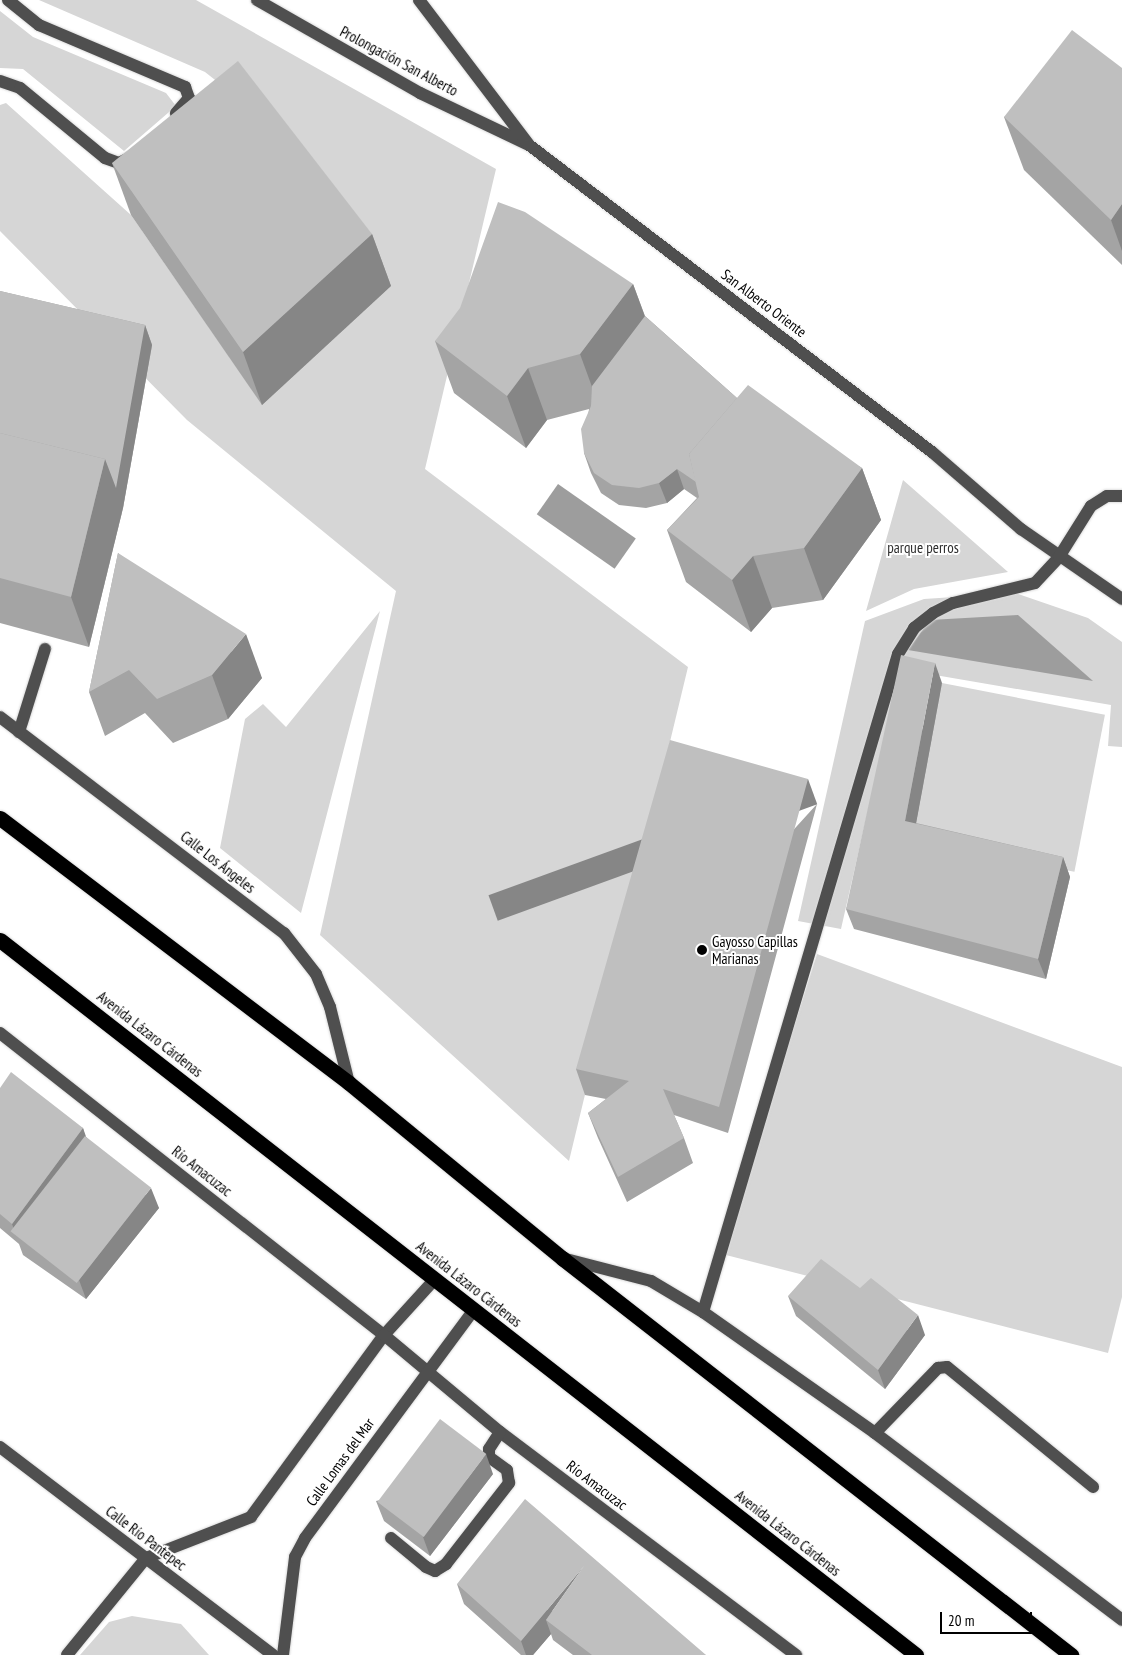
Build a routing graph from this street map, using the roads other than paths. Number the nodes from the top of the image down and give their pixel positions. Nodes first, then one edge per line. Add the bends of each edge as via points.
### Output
1 (8, 0) edge
2 (257, 0) edge
3 (419, 0) edge
4 (0, 81) edge
5 (166, 123) edge
6 (529, 145) junction
7 (139, 148) edge
8 (1122, 496) edge
9 (1059, 557) junction
10 (1122, 599) edge
11 (45, 649) dead end
12 (0, 717) edge
13 (19, 732) junction
14 (0, 818) edge
15 (0, 940) edge
16 (0, 1033) edge
17 (349, 1083) junction
18 (562, 1258) junction
19 (435, 1279) junction
20 (474, 1310) junction
21 (704, 1312) junction
22 (384, 1335) junction
23 (429, 1368) junction
24 (500, 1432) junction
25 (875, 1432) junction
26 (0, 1447) edge
27 (1093, 1487) dead end
28 (391, 1538) dead end
29 (146, 1558) junction
30 (1122, 1620) edge
31 (67, 1655) edge
32 (273, 1655) edge
33 (283, 1655) edge
34 (796, 1655) edge
35 (916, 1655) edge
36 (1071, 1655) edge

1 - 5 street via 39,25 185,87 186,104
2 - 6 street, Prolongación San Alberto via 420,92
3 - 6 street, San Alberto Oriente
4 - 7 street via 20,88 105,158 125,161
6 - 9 street, San Alberto Oriente via 932,452
8 - 9 street via 1107,496 1091,506
9 - 10 street, San Alberto Oriente
9 - 21 street via 1035,583 962,600 933,613 914,628 898,654
11 - 13 street
12 - 13 street, Calle Los Ángeles
13 - 17 street, Calle Los Ángeles via 284,934 320,982
14 - 17 highway
15 - 19 highway, Avenida Lázaro Cárdenas
16 - 22 street, Río Amacuzac
17 - 18 highway
18 - 21 street via 651,1281
18 - 36 highway
19 - 20 highway, Avenida Lázaro Cárdenas
19 - 22 street
20 - 23 street, Calle Lomas del Mar
20 - 35 highway, Avenida Lázaro Cárdenas
21 - 25 street
22 - 23 street, Río Amacuzac
22 - 29 street via 250,1517
23 - 24 street, Río Amacuzac
23 - 33 street, Calle Lomas del Mar via 295,1557
24 - 28 street via 489,1449 489,1457 507,1470 509,1482 446,1564 435,1571 426,1568
24 - 34 street, Río Amacuzac
25 - 27 street via 938,1368 947,1367
25 - 30 street
26 - 29 street, Calle Río Pantepec
29 - 31 street
29 - 32 street, Calle Río Pantepec

